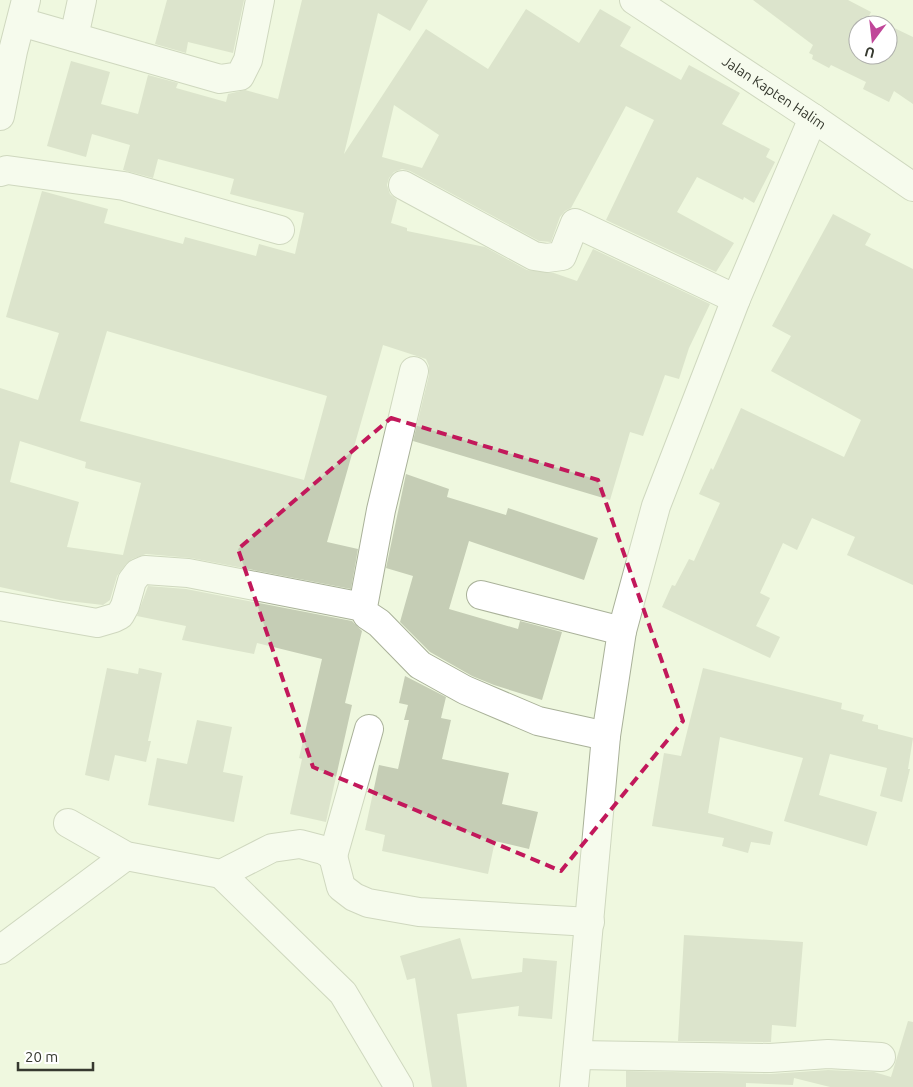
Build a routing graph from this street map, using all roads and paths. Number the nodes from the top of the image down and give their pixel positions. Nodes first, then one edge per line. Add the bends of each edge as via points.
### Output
1 (82, 0) edge
2 (260, 0) edge
3 (634, 0) edge
4 (23, 11) edge
5 (74, 37) junction
6 (6, 49) edge
7 (0, 116) edge
8 (813, 118) junction
9 (0, 172) edge
10 (403, 185) dead end
11 (913, 187) edge
12 (280, 230) dead end
13 (736, 299) junction
14 (414, 371) dead end
15 (480, 595) dead end
16 (0, 606) edge
17 (362, 607) junction
18 (622, 631) junction
19 (369, 729) dead end
20 (606, 736) junction
21 (68, 823) dead end
22 (126, 856) junction
23 (333, 856) junction
24 (221, 874) junction
25 (590, 922) junction
26 (0, 950) edge
27 (577, 1055) junction
28 (881, 1057) dead end
29 (399, 1087) edge
30 (574, 1087) edge

1 - 5 street
2 - 5 street via 248,60 240,76 220,79
3 - 8 street, Jalan Kapten Halim
4 - 5 street
4 - 6 street
6 - 7 street
8 - 11 street, Jalan Kapten Halim
8 - 13 street
9 - 12 street via 7,170 124,186
10 - 13 street via 534,256 562,256 575,223
13 - 18 street via 656,506
14 - 17 street
15 - 18 street
16 - 17 street via 96,623 120,614 132,581 146,570 188,573
17 - 20 street via 420,665 465,690 538,721
18 - 20 street
19 - 23 street
20 - 25 street
21 - 22 street
22 - 24 street
22 - 26 street
23 - 24 street via 300,844 272,848
23 - 25 street via 341,887 368,903 419,912
24 - 29 street via 343,993
25 - 27 street
27 - 28 street via 770,1058 828,1054
27 - 30 street

